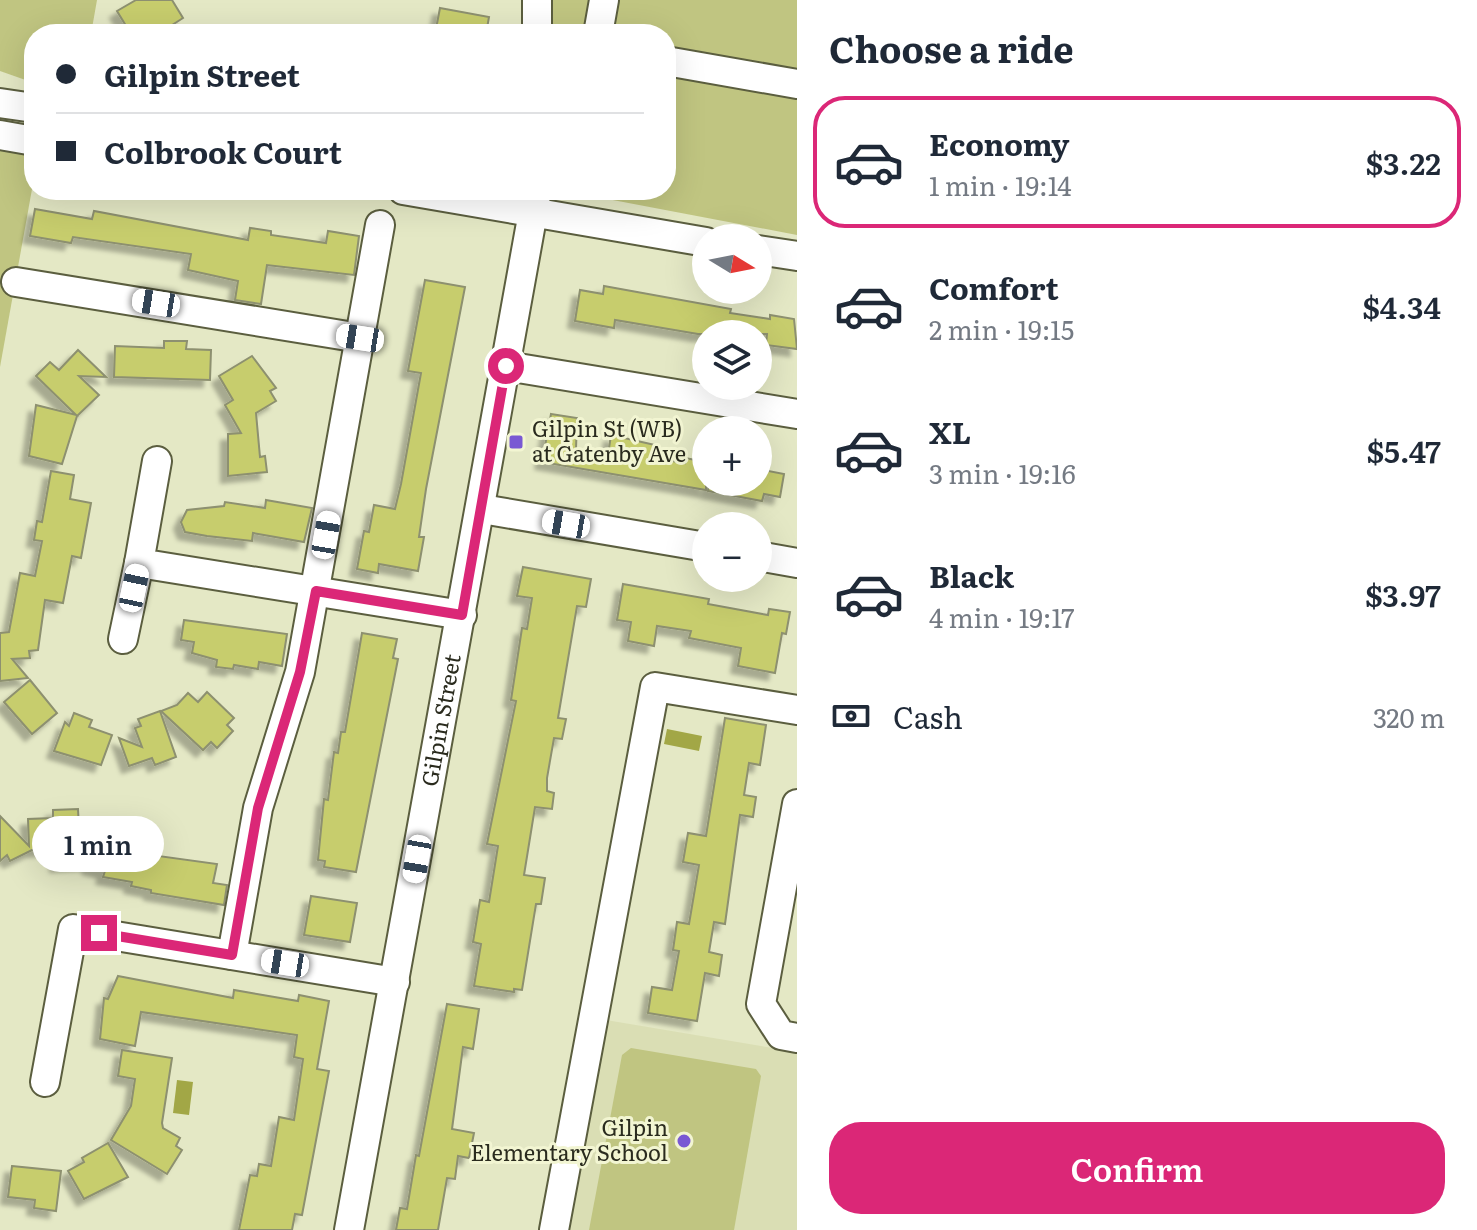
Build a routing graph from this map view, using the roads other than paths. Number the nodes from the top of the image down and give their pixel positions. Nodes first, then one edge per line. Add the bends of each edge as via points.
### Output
1 (537, 0) edge
2 (604, 0) edge
3 (537, 24) edge
4 (600, 24) edge
5 (676, 63) edge
6 (797, 84) edge
7 (0, 103) edge
8 (24, 107) edge
9 (0, 135) edge
10 (24, 139) edge
11 (536, 201) edge
12 (380, 225) dead end
13 (692, 239) edge
14 (772, 252) edge
15 (797, 256) edge
16 (16, 282) dead end
17 (360, 338) junction
18 (506, 366) junction
19 (797, 414) edge
20 (157, 461) dead end
21 (482, 509) junction
22 (692, 545) edge
23 (772, 559) edge
24 (139, 563) junction
25 (797, 563) edge
26 (316, 591) junction
27 (462, 615) junction
28 (123, 639) dead end
29 (797, 710) edge
30 (797, 804) edge
31 (232, 955) junction
32 (395, 982) junction
33 (797, 1038) edge
34 (45, 1082) dead end
35 (349, 1230) edge
36 (554, 1230) edge

1 - 3 street
2 - 4 street
5 - 6 street
7 - 8 street
9 - 10 street
11 - 13 street
11 - 18 street, Gilpin Street
12 - 17 street
14 - 15 street
16 - 17 street
17 - 26 street
18 - 19 street
18 - 21 street, Gilpin Street
20 - 24 street
21 - 22 street
21 - 27 street, Gilpin Street
23 - 25 street
24 - 26 street
24 - 28 street
26 - 27 street
26 - 31 street via 300,672 258,808
27 - 32 street, Gilpin Street
29 - 36 street via 655,687
30 - 33 street via 761,1004 781,1035
31 - 32 street
31 - 34 street via 73,929
32 - 35 street, Gilpin Street

